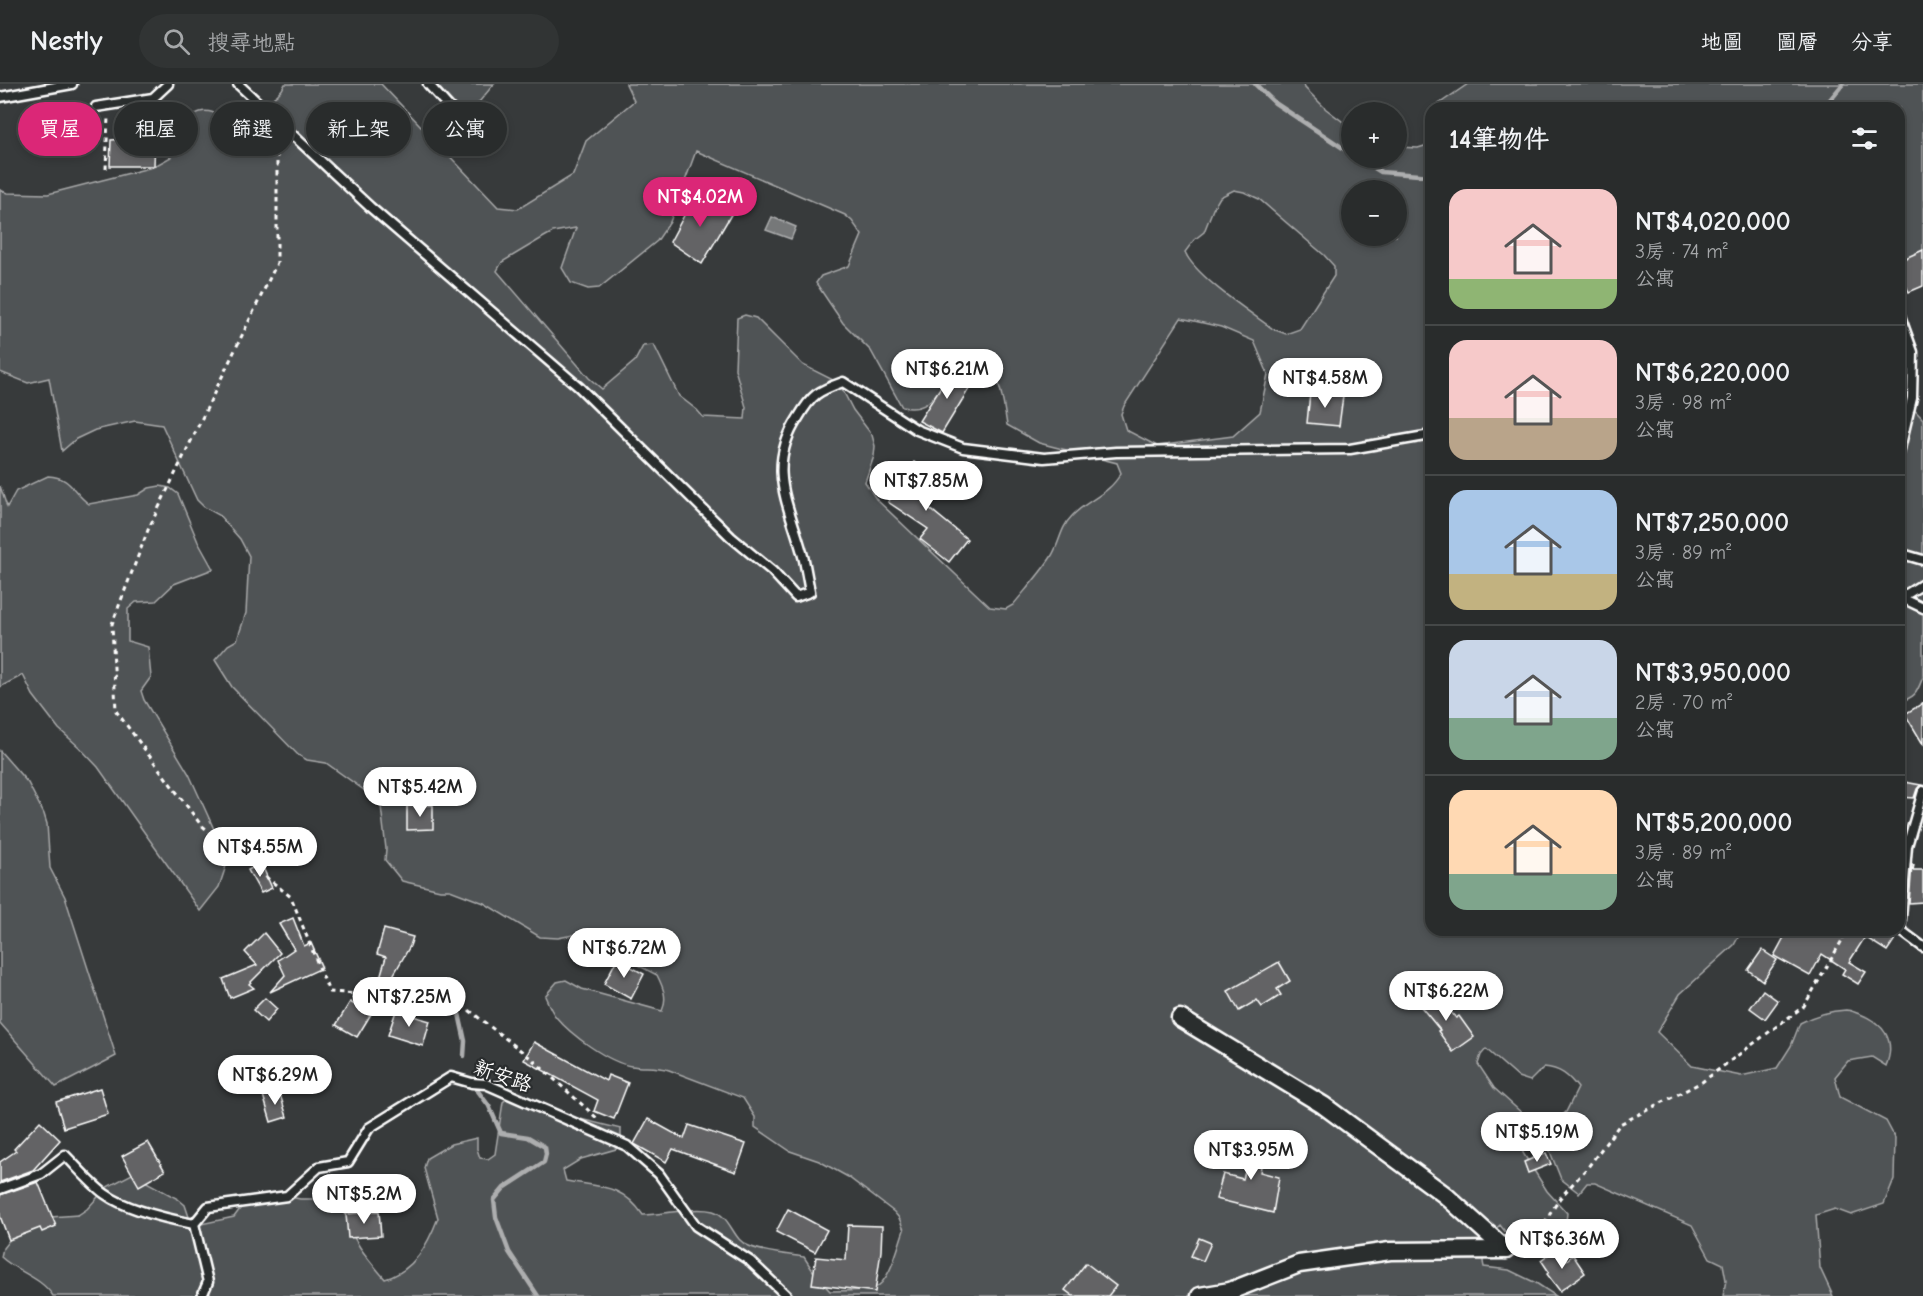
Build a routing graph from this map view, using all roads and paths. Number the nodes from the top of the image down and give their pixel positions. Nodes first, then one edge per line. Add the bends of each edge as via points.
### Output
1 (72, 84) edge
2 (168, 84) edge
3 (238, 84) edge
4 (428, 84) edge
5 (0, 97) edge
6 (256, 102) edge
7 (444, 102) edge
8 (108, 105) junction
9 (102, 106) edge
10 (294, 138) edge
11 (277, 156) edge
12 (106, 169) dead end
13 (1905, 330) edge
14 (1905, 428) edge
15 (1425, 436) edge
16 (1905, 555) edge
17 (1923, 560) edge
18 (1923, 584) edge
19 (1905, 595) edge
20 (1905, 600) edge
21 (1923, 608) edge
22 (1923, 791) edge
23 (1905, 870) edge
24 (1905, 934) edge
25 (1845, 936) edge
26 (1923, 947) edge
27 (1180, 1018) dead end
28 (602, 1122) dead end
29 (0, 1189) edge
30 (194, 1224) junction
31 (1506, 1250) junction
32 (202, 1296) edge
33 (788, 1296) edge
34 (1200, 1296) edge

1 - 5 lane
2 - 8 lane via 153,98
3 - 6 lane
4 - 7 lane
8 - 9 lane
8 - 12 path
10 - 15 lane via 579,387 796,597 810,592 780,477 787,435 819,390 843,382 917,430 963,448 1044,458 1116,452 1350,448
11 - 28 path via 277,263 148,530 112,624 116,711 201,825 291,897 329,992 456,1000 533,1060
13 - 14 lane via 1913,352 1912,398
16 - 17 lane
18 - 19 lane
20 - 21 lane
22 - 23 lane via 1907,846
24 - 26 lane
25 - 31 path via 1804,1006 1702,1082 1620,1124 1560,1198 1533,1241
27 - 31 street via 1323,1105 1445,1195
29 - 30 lane via 41,1174 65,1155 106,1195 167,1219
30 - 32 lane via 208,1282
30 - 33 lane, 新安路 via 208,1207 287,1196 319,1167 348,1162 369,1128 451,1077 486,1084 627,1146 659,1174 696,1226 750,1261
31 - 34 street via 1390,1251 1299,1264 1230,1291

